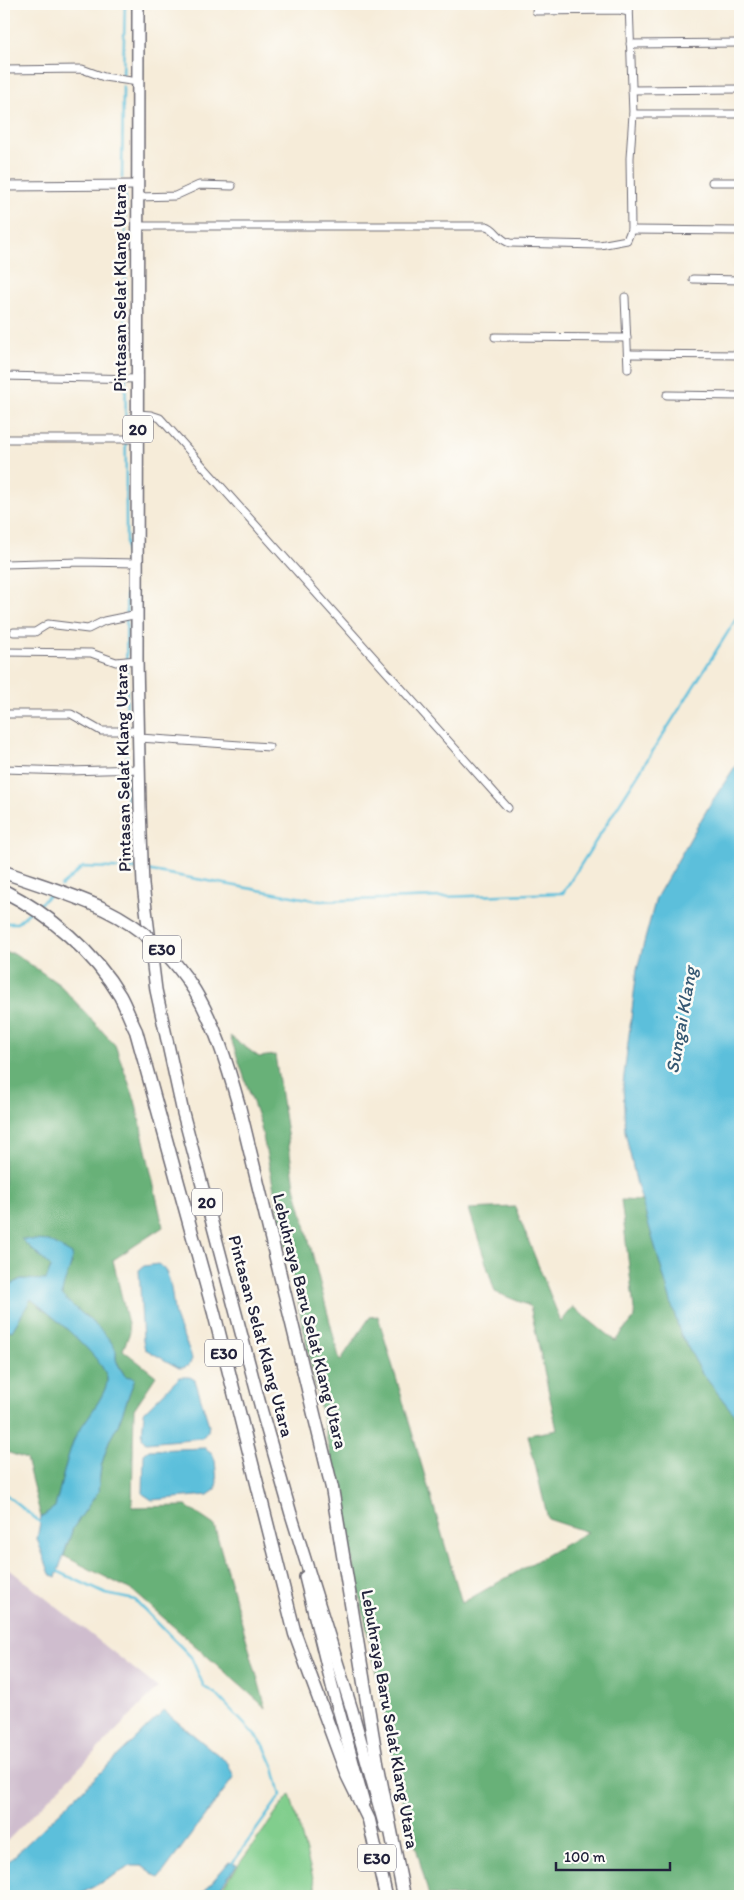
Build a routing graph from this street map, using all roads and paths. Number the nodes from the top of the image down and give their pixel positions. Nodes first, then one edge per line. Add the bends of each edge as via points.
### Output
1 (138, 4) edge
2 (629, 4) edge
3 (536, 11) dead end
4 (629, 12) junction
5 (740, 43) edge
6 (630, 44) junction
7 (4, 70) edge
8 (138, 82) junction
9 (740, 89) edge
10 (632, 90) junction
11 (633, 114) junction
12 (740, 114) edge
13 (712, 182) dead end
14 (740, 182) edge
15 (4, 186) edge
16 (232, 186) dead end
17 (138, 191) junction
18 (138, 226) junction
19 (631, 230) junction
20 (740, 231) edge
21 (693, 279) dead end
22 (740, 280) edge
23 (626, 297) dead end
24 (495, 337) dead end
25 (626, 338) junction
26 (628, 354) junction
27 (740, 355) edge
28 (628, 369) dead end
29 (4, 376) edge
30 (134, 379) junction
31 (667, 395) dead end
32 (740, 396) edge
33 (137, 414) junction
34 (4, 439) edge
35 (135, 439) junction
36 (4, 564) edge
37 (135, 564) junction
38 (134, 615) junction
39 (14, 632) dead end
40 (4, 652) edge
41 (135, 660) junction
42 (4, 714) edge
43 (137, 734) junction
44 (269, 747) dead end
45 (4, 769) edge
46 (140, 769) junction
47 (508, 808) dead end
48 (4, 872) edge
49 (4, 891) edge
50 (291, 1514) junction
51 (368, 1820) junction
52 (386, 1896) edge
53 (404, 1896) edge

1 - 8 highway, Pintasan Selat Klang Utara / 20
2 - 4 street
3 - 4 street
4 - 6 street
5 - 6 street
6 - 10 street
7 - 8 street via 82,69 104,77
8 - 17 highway, Pintasan Selat Klang Utara / 20
9 - 10 street
10 - 11 street
11 - 12 street
11 - 19 street
13 - 14 street
15 - 17 street
16 - 17 street via 199,185 175,196
17 - 18 highway, Pintasan Selat Klang Utara / 20
18 - 19 street via 486,226 492,227 503,241 510,243 600,245 627,240
18 - 30 highway, Pintasan Selat Klang Utara / 20
19 - 20 street
21 - 22 street
23 - 25 street
24 - 25 street
25 - 26 street
26 - 27 street
26 - 28 street
29 - 30 street
30 - 33 highway, Pintasan Selat Klang Utara / 20
31 - 32 street
33 - 35 highway, Pintasan Selat Klang Utara / 20
33 - 47 street via 160,418
34 - 35 street
35 - 37 highway, Pintasan Selat Klang Utara / 20
36 - 37 street
37 - 38 highway, Pintasan Selat Klang Utara / 20
38 - 39 street via 88,629 48,624 35,632
38 - 41 highway, Pintasan Selat Klang Utara / 20
40 - 41 street via 91,653 121,662
41 - 43 highway, Pintasan Selat Klang Utara / 20
42 - 43 street via 71,714 101,731
43 - 44 street
43 - 46 highway, Pintasan Selat Klang Utara / 20
45 - 46 street
46 - 50 highway, Pintasan Selat Klang Utara / 20 via 143,885 166,1042
48 - 53 highway, Lebuhraya Baru Selat Klang Utara / E30, bridge via 104,909 131,924 166,952 202,1001 222,1046 332,1488 377,1762
49 - 51 highway, E30 via 39,911 82,948 120,996 136,1031 214,1313 295,1634 347,1775
50 - 51 highway, E30 via 314,1618
50 - 53 highway, Lebuhraya Baru Selat Klang Utara / E30 via 352,1710
51 - 52 highway, E30

